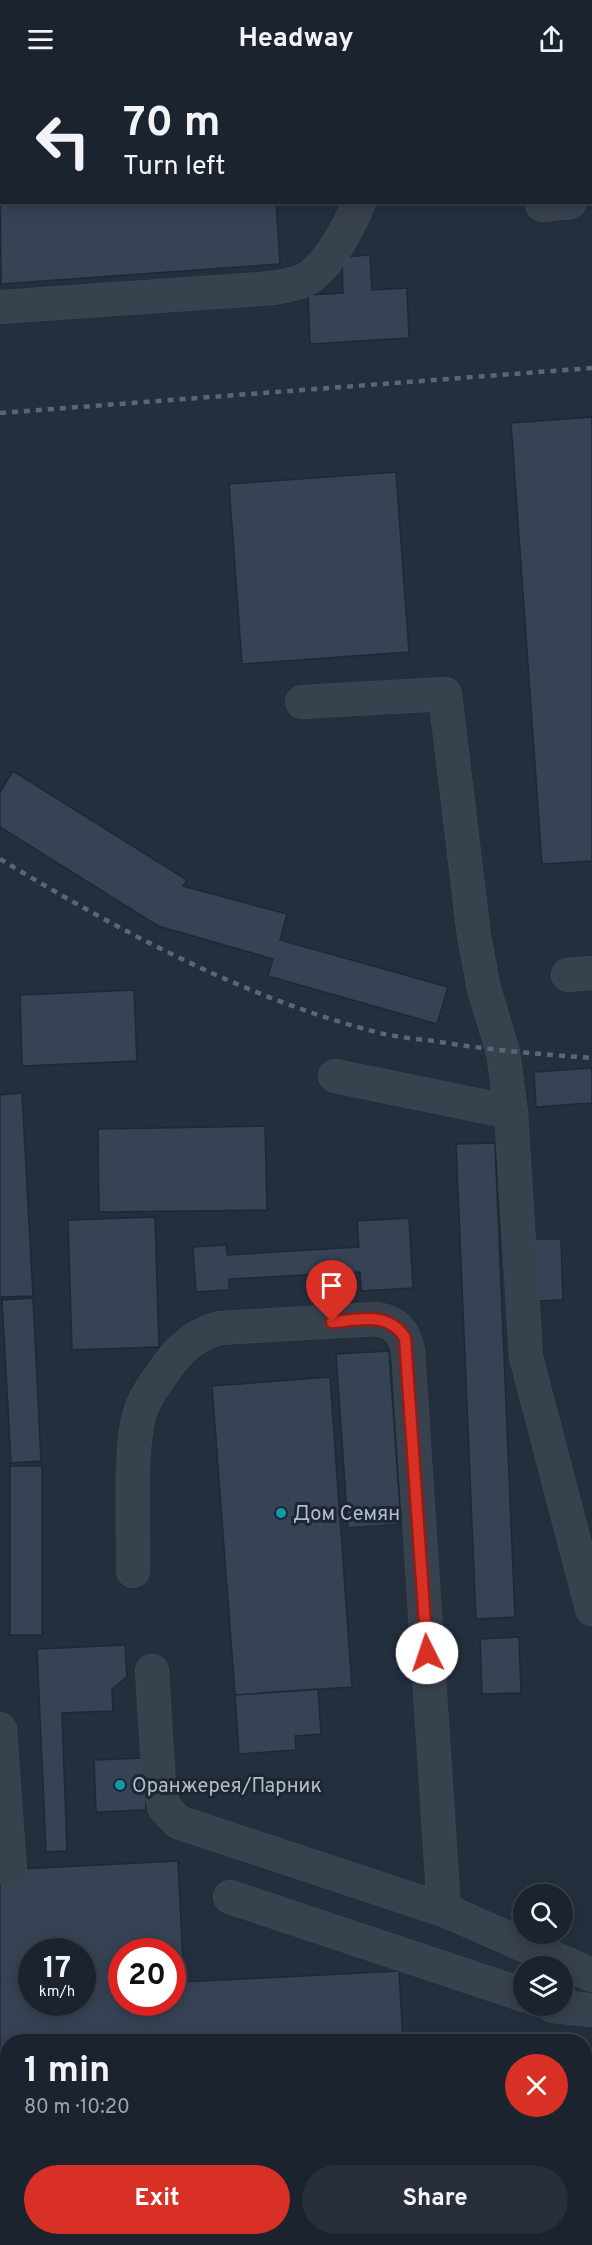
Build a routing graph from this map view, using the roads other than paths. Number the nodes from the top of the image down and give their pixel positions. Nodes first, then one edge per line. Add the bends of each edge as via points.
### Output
1 (358, 204) edge
2 (0, 307) edge
3 (302, 702) dead end
4 (335, 1076) dead end
5 (510, 1112) junction
6 (133, 1571) dead end
7 (592, 1609) edge
8 (152, 1671) dead end
9 (0, 1729) edge
10 (7, 1860) edge
11 (230, 1897) dead end
12 (444, 1910) junction
13 (592, 1975) edge
14 (513, 1991) edge
15 (573, 2008) edge
16 (592, 2010) edge

1 - 2 lane via 348,229 305,279 273,288
3 - 5 lane via 445,694 474,936 484,989 503,1052
4 - 5 lane
5 - 7 lane via 526,1357
6 - 12 lane via 136,1437 142,1408 175,1355 190,1341 220,1328 377,1319 399,1328 408,1350
8 - 12 lane via 159,1784 164,1807 177,1822
9 - 10 lane
11 - 14 lane
12 - 13 lane
15 - 16 lane

